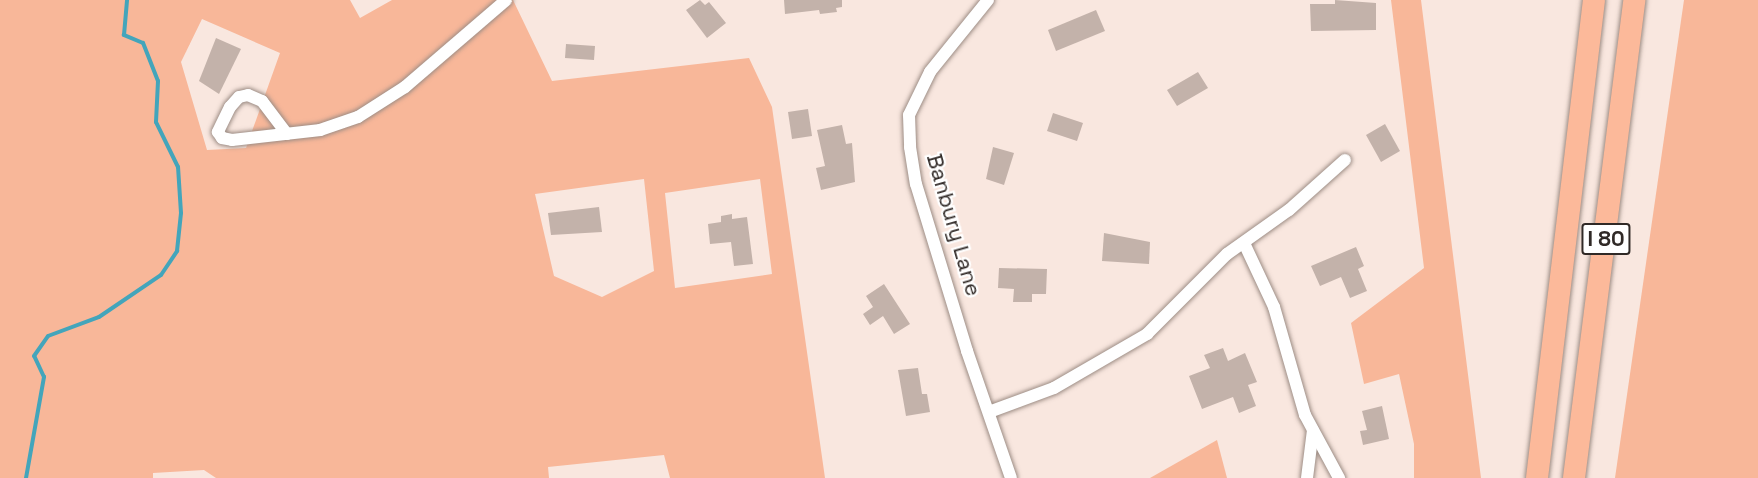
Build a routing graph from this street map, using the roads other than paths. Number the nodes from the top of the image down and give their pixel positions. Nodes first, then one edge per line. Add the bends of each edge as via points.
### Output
1 (506, 0) edge
2 (988, 0) edge
3 (1593, 0) edge
4 (1634, 0) edge
5 (287, 134) junction
6 (1346, 160) dead end
7 (1244, 243) junction
8 (989, 412) junction
9 (1313, 430) junction
10 (1011, 478) edge
11 (1307, 478) edge
12 (1340, 478) edge
13 (1537, 478) edge
14 (1574, 478) edge

1 - 5 street via 405,87 358,117 320,130
2 - 8 street, Banbury Lane via 930,72 909,115 916,184
3 - 13 highway, I 80
4 - 14 highway, I 80
5 - 5 street via 262,100 248,95 239,97 230,107 218,132 222,138 232,140
6 - 7 street
7 - 8 street via 1214,265 1138,340 1054,388
7 - 9 street via 1274,307 1305,415
8 - 10 street, Banbury Lane
9 - 11 street
9 - 12 street

